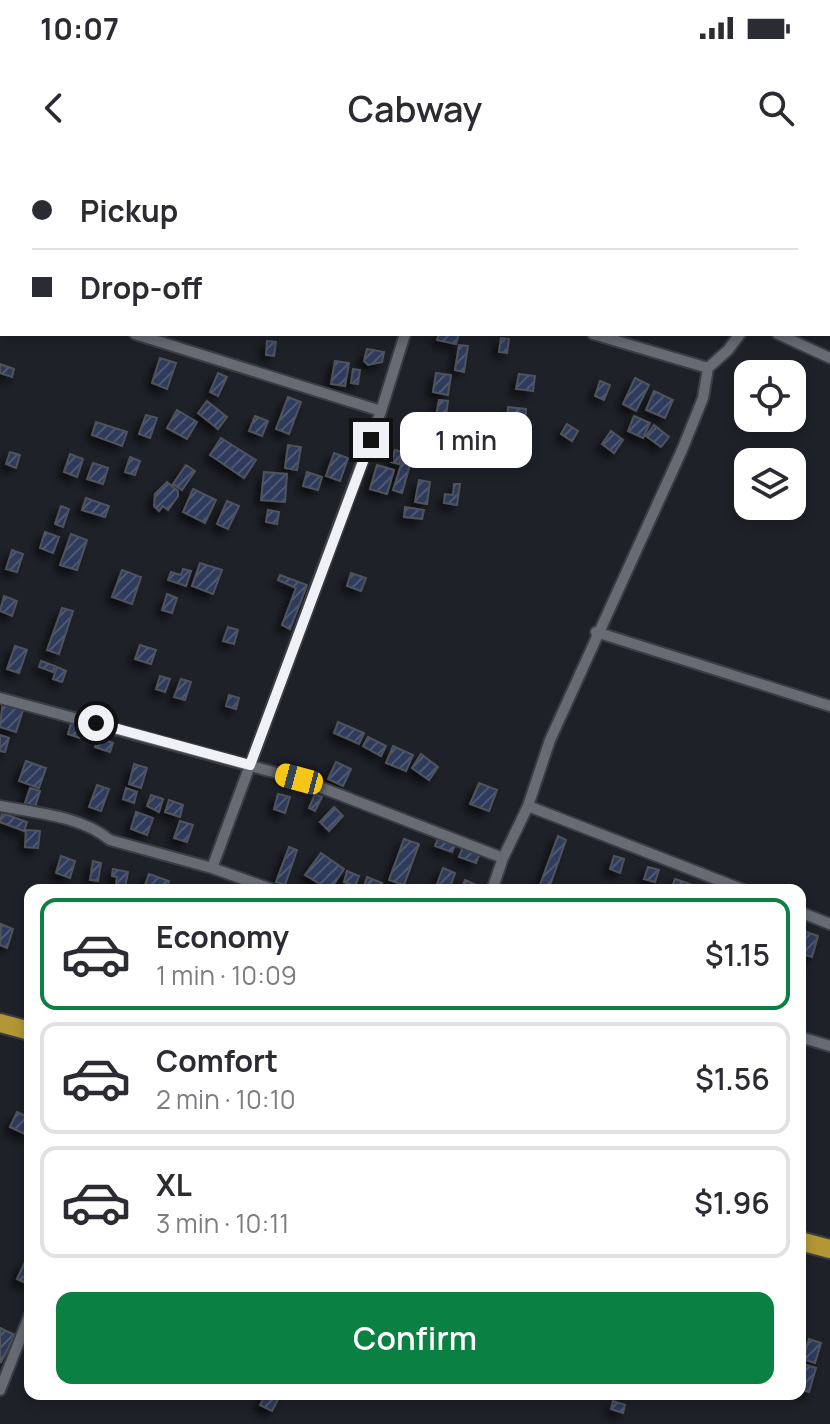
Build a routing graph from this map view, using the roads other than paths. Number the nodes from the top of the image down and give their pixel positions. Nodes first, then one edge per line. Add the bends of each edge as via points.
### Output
1 (141, 336) edge
2 (404, 336) edge
3 (600, 336) edge
4 (738, 336) edge
5 (782, 336) edge
6 (830, 358) edge
7 (708, 368) junction
8 (381, 411) junction
9 (596, 632) junction
10 (0, 698) edge
11 (830, 706) edge
12 (250, 765) junction
13 (0, 806) edge
14 (528, 806) junction
15 (503, 858) junction
16 (212, 868) junction
17 (257, 884) edge
18 (494, 884) edge
19 (729, 884) edge
20 (806, 914) edge
21 (830, 924) edge
22 (0, 1023) edge
23 (24, 1029) edge
24 (806, 1039) edge
25 (830, 1046) edge
26 (806, 1243) edge
27 (830, 1249) edge
28 (24, 1329) edge
29 (0, 1390) edge

1 - 8 street
2 - 8 street
3 - 7 street
4 - 7 street
5 - 6 street
7 - 9 street via 703,398 682,450
8 - 12 street
9 - 11 street
9 - 14 street
10 - 12 street
12 - 15 street
12 - 16 street
13 - 16 street via 68,820 110,840
14 - 15 street
14 - 19 street
15 - 18 street
16 - 17 street
20 - 21 street
22 - 23 highway
24 - 25 street
26 - 27 highway
28 - 29 street

